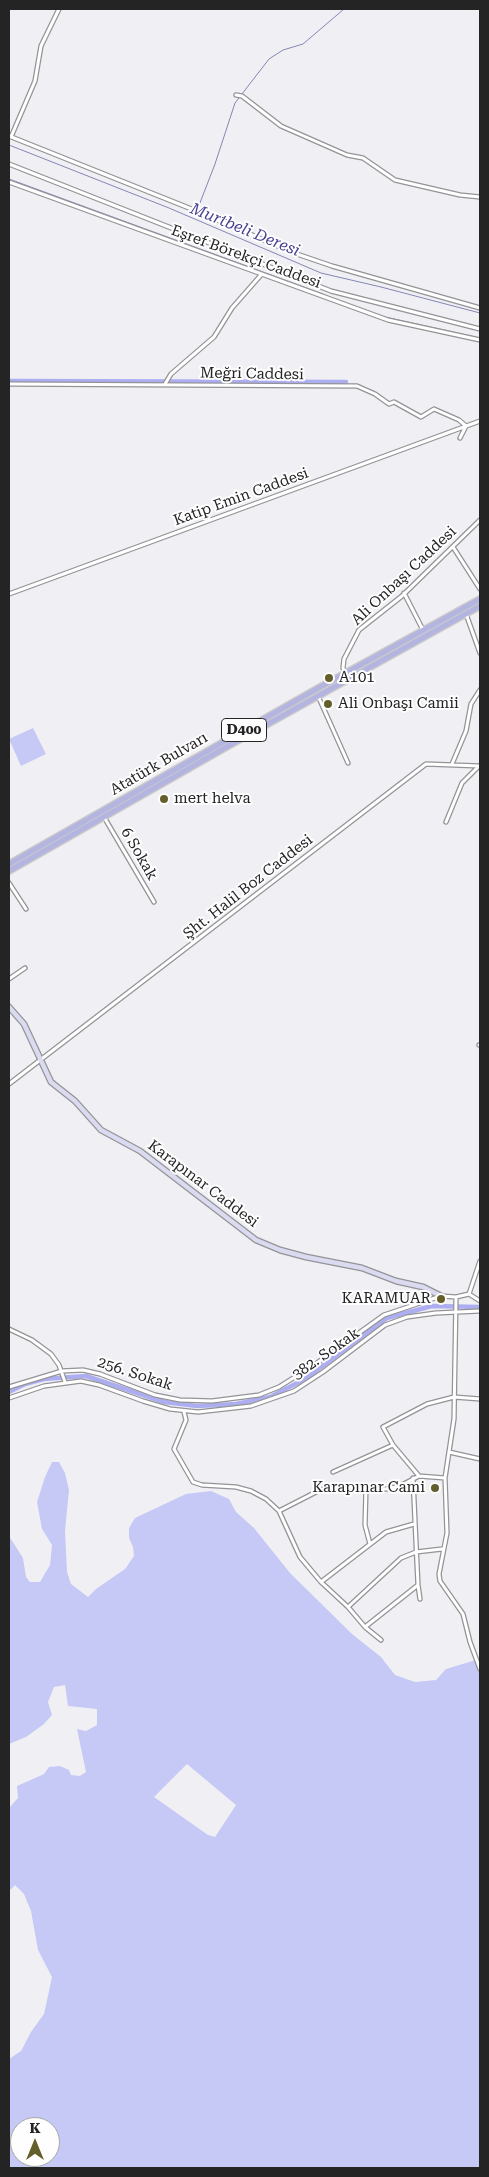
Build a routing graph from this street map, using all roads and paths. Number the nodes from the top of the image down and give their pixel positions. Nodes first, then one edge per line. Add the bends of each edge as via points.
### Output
1 (59, 9) edge
2 (238, 95) dead end
3 (10, 136) edge
4 (9, 164) edge
5 (9, 182) edge
6 (480, 197) edge
7 (261, 275) junction
8 (480, 308) edge
9 (480, 329) edge
10 (480, 340) edge
11 (9, 384) edge
12 (165, 384) junction
13 (480, 421) edge
14 (466, 426) junction
15 (460, 438) dead end
16 (480, 520) edge
17 (454, 547) junction
18 (480, 589) edge
19 (404, 593) junction
20 (9, 594) edge
21 (480, 599) edge
22 (480, 606) edge
23 (466, 614) junction
24 (423, 631) junction
25 (480, 652) edge
26 (346, 677) junction
27 (480, 690) edge
28 (318, 696) junction
29 (348, 763) dead end
30 (452, 764) junction
31 (480, 766) edge
32 (104, 817) junction
33 (446, 822) dead end
34 (9, 864) edge
35 (9, 871) edge
36 (9, 883) edge
37 (154, 902) dead end
38 (26, 909) dead end
39 (25, 968) dead end
40 (9, 979) edge
41 (9, 1007) edge
42 (40, 1061) junction
43 (9, 1084) edge
44 (480, 1261) edge
45 (469, 1294) junction
46 (441, 1296) junction
47 (456, 1297) junction
48 (480, 1301) edge
49 (480, 1311) edge
50 (455, 1312) junction
51 (9, 1329) edge
52 (62, 1372) junction
53 (65, 1382) junction
54 (9, 1387) edge
55 (454, 1397) junction
56 (9, 1398) edge
57 (480, 1399) edge
58 (184, 1411) junction
59 (393, 1445) junction
60 (449, 1452) junction
61 (480, 1459) edge
62 (333, 1472) dead end
63 (419, 1476) junction
64 (413, 1478) junction
65 (445, 1478) junction
66 (366, 1489) junction
67 (279, 1511) junction
68 (414, 1524) junction
69 (370, 1544) junction
70 (442, 1549) junction
71 (416, 1552) junction
72 (321, 1582) junction
73 (418, 1585) junction
74 (420, 1599) dead end
75 (348, 1607) junction
76 (365, 1627) junction
77 (381, 1640) dead end
78 (480, 1669) edge

1 - 3 street via 41,46 35,81
2 - 6 street via 281,126 363,158 395,180
3 - 8 street via 294,253
4 - 9 street via 331,291
5 - 7 street, Eşref Börekçi Caddesi
7 - 10 street, Eşref Börekçi Caddesi via 388,320
7 - 12 street via 232,308 214,337 171,374
11 - 12 street, Meğri Caddesi
12 - 14 street, Meğri Caddesi via 357,386 421,417 434,409
13 - 14 street, Katip Emin Caddesi
14 - 15 street
14 - 20 street, Katip Emin Caddesi
16 - 17 street, Ali Onbaşı Caddesi
17 - 18 street
17 - 19 street, Ali Onbaşı Caddesi
19 - 24 street
19 - 26 street, Ali Onbaşı Caddesi via 359,630 344,659
21 - 24 main road, Atatürk Bulvarı / D400
22 - 23 main road, Atatürk Bulvarı / D400
23 - 25 street
23 - 26 main road, Atatürk Bulvarı / D400
24 - 26 main road, Atatürk Bulvarı / D400
26 - 28 main road, Atatürk Bulvarı / D400
26 - 34 main road, Atatürk Bulvarı / D400
27 - 30 street via 471,704 466,731
28 - 29 street
28 - 32 main road, Atatürk Bulvarı / D400
30 - 31 street, Şht. Halil Boz Caddesi
30 - 42 street, Şht. Halil Boz Caddesi via 426,764
31 - 33 street via 462,783
32 - 35 main road, Atatürk Bulvarı / D400
32 - 37 street, 6 Sokak
36 - 38 street
39 - 40 street
41 - 42 street, Karapınar Caddesi via 24,1024
42 - 43 street, Şht. Halil Boz Caddesi
42 - 46 street, Karapınar Caddesi via 51,1082 75,1101 102,1130 140,1151 256,1240 306,1257 362,1268
44 - 45 street
45 - 47 street, 256. Sokak
45 - 48 street
46 - 47 street, 256. Sokak
46 - 52 street, 256. Sokak via 384,1315 317,1364 279,1387 259,1394 212,1401 180,1400 92,1372
47 - 50 street
49 - 50 street, 382. Sokak
50 - 55 street
50 - 58 street, 382. Sokak via 407,1316 385,1325 294,1391 266,1402 198,1412
51 - 52 street via 32,1340 50,1354
52 - 53 street
52 - 54 street, 256. Sokak
53 - 56 street, 382. Sokak
53 - 58 street, 382. Sokak via 99,1385 142,1401
55 - 57 street
55 - 59 street via 427,1404 383,1427
55 - 60 street
58 - 67 street via 186,1420 174,1449 193,1482 251,1491
59 - 62 street
59 - 63 street
60 - 61 street
60 - 65 street
63 - 64 street
63 - 65 street
64 - 66 street via 392,1488
64 - 68 street
65 - 70 street via 447,1533
66 - 67 street via 335,1487 320,1490
66 - 69 street via 365,1525
67 - 72 street via 300,1557
68 - 69 street via 386,1532
68 - 71 street
69 - 72 street
70 - 71 street
70 - 78 street via 440,1581 463,1614
71 - 73 street
71 - 75 street via 401,1558
72 - 75 street
73 - 74 street
73 - 76 street
75 - 76 street
76 - 77 street

